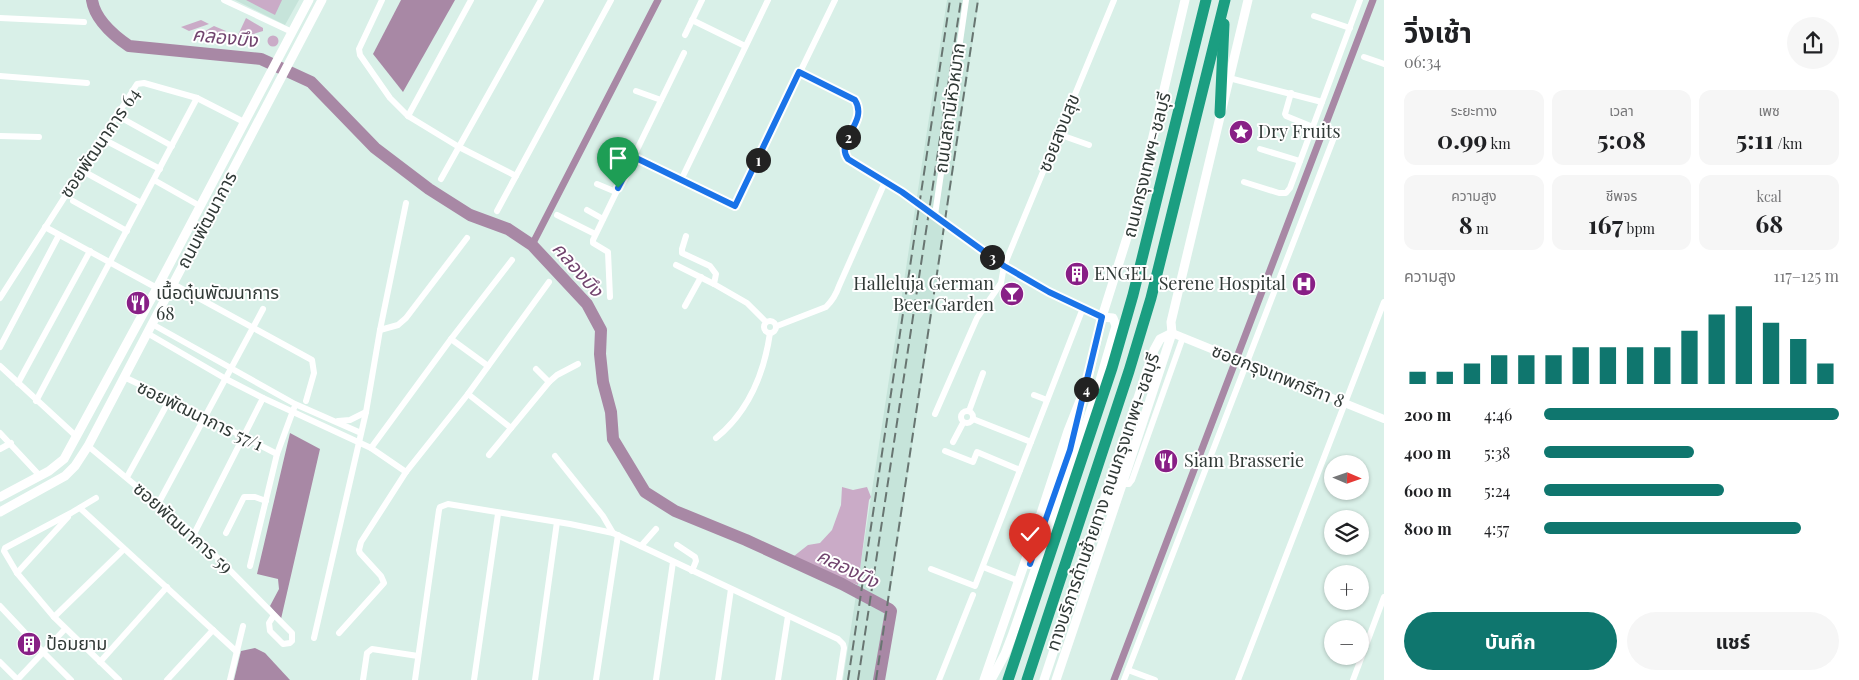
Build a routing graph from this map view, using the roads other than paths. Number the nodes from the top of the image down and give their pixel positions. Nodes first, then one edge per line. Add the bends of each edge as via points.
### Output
1 (224, 0) edge
2 (309, 0) edge
3 (322, 0) edge
4 (382, 0) edge
5 (471, 0) edge
6 (541, 0) edge
7 (611, 0) edge
8 (702, 0) edge
9 (768, 0) edge
10 (835, 0) edge
11 (966, 0) edge
12 (1114, 0) edge
13 (1185, 0) edge
14 (1206, 0) edge
15 (1225, 0) edge
16 (1248, 0) edge
17 (1360, 0) edge
18 (1314, 16) dead end
19 (0, 18) edge
20 (692, 20) junction
21 (84, 22) dead end
22 (1350, 28) junction
23 (292, 32) junction
24 (685, 36) dead end
25 (745, 46) junction
26 (684, 52) dead end
27 (1364, 57) dead end
28 (1384, 64) edge
29 (799, 72) junction
30 (0, 76) edge
31 (1229, 78) junction
32 (87, 83) dead end
33 (636, 91) dead end
34 (1291, 94) junction
35 (197, 98) junction
36 (661, 100) junction
37 (1322, 102) junction
38 (1220, 113) junction
39 (116, 115) junction
40 (408, 116) junction
41 (244, 122) junction
42 (1313, 127) junction
43 (1058, 134) junction
44 (0, 136) edge
45 (39, 137) dead end
46 (101, 138) junction
47 (1334, 140) dead end
48 (1089, 145) dead end
49 (172, 146) junction
50 (459, 147) junction
51 (1260, 149) dead end
52 (634, 157) junction
53 (1300, 161) junction
54 (160, 169) junction
55 (81, 170) junction
56 (516, 176) junction
57 (441, 179) dead end
58 (154, 180) junction
59 (681, 180) junction
60 (885, 182) junction
61 (1244, 182) dead end
62 (597, 184) dead end
63 (616, 192) junction
64 (73, 200) dead end
65 (141, 203) junction
66 (406, 203) dead end
67 (200, 206) junction
68 (587, 210) dead end
69 (497, 212) dead end
70 (556, 215) dead end
71 (934, 215) junction
72 (603, 218) junction
73 (45, 227) junction
74 (127, 230) junction
75 (59, 234) junction
76 (595, 234) junction
77 (686, 236) dead end
78 (467, 238) dead end
79 (90, 251) junction
80 (512, 260) dead end
81 (110, 262) junction
82 (676, 265) dead end
83 (1004, 266) junction
84 (701, 277) junction
85 (549, 282) dead end
86 (173, 284) junction
87 (714, 284) junction
88 (157, 288) junction
89 (167, 294) junction
90 (610, 297) dead end
91 (0, 298) edge
92 (1384, 302) edge
93 (685, 306) dead end
94 (1083, 308) junction
95 (263, 309) dead end
96 (1102, 317) junction
97 (766, 322) junction
98 (152, 324) junction
99 (776, 326) junction
100 (252, 328) junction
101 (380, 330) junction
102 (147, 333) junction
103 (770, 333) junction
104 (1172, 333) junction
105 (1183, 338) junction
106 (451, 339) junction
107 (1168, 346) junction
108 (0, 347) edge
109 (1154, 350) junction
110 (578, 364) dead end
111 (1244, 364) junction
112 (0, 366) edge
113 (488, 366) junction
114 (232, 368) junction
115 (536, 369) dead end
116 (983, 373) dead end
117 (124, 377) junction
118 (226, 379) junction
119 (549, 382) junction
120 (18, 383) junction
121 (1087, 383) junction
122 (468, 394) junction
123 (1034, 395) dead end
124 (263, 398) junction
125 (170, 399) junction
126 (1047, 400) junction
127 (36, 401) junction
128 (306, 401) dead end
129 (1137, 402) junction
130 (295, 404) junction
131 (1345, 404) junction
132 (1148, 406) junction
133 (969, 411) junction
134 (293, 412) junction
135 (366, 412) junction
136 (935, 414) dead end
137 (206, 417) junction
138 (973, 419) junction
139 (1384, 419) edge
140 (337, 421) junction
141 (963, 423) junction
142 (511, 428) junction
143 (0, 432) edge
144 (362, 433) junction
145 (1139, 433) junction
146 (244, 436) junction
147 (77, 437) junction
148 (716, 438) dead end
149 (360, 442) junction
150 (953, 442) dead end
151 (1031, 442) junction
152 (11, 443) junction
153 (88, 446) junction
154 (371, 448) junction
155 (0, 449) edge
156 (946, 450) dead end
157 (277, 454) junction
158 (489, 455) dead end
159 (555, 456) dead end
160 (1020, 470) junction
161 (406, 472) junction
162 (40, 476) junction
163 (126, 477) junction
164 (1122, 484) junction
165 (0, 497) edge
166 (96, 498) dead end
167 (266, 501) junction
168 (158, 504) junction
169 (80, 508) junction
170 (0, 512) edge
171 (72, 513) junction
172 (498, 514) junction
173 (557, 522) junction
174 (656, 529) dead end
175 (226, 533) dead end
176 (194, 534) junction
177 (615, 534) junction
178 (678, 545) dead end
179 (641, 546) junction
180 (124, 549) junction
181 (673, 562) junction
182 (250, 566) dead end
183 (983, 567) junction
184 (931, 569) dead end
185 (692, 571) junction
186 (16, 573) junction
187 (1019, 581) junction
188 (167, 587) junction
189 (731, 589) junction
190 (973, 595) dead end
191 (1384, 597) edge
192 (0, 606) edge
193 (274, 615) junction
194 (788, 616) junction
195 (54, 617) junction
196 (243, 626) dead end
197 (65, 629) junction
198 (213, 630) junction
199 (339, 633) dead end
200 (314, 638) dead end
201 (237, 652) junction
202 (44, 653) junction
203 (418, 656) junction
204 (0, 662) edge
205 (100, 662) junction
206 (1128, 670) junction
207 (17, 680) edge
208 (71, 680) edge
209 (119, 680) edge
210 (167, 680) edge
211 (230, 680) edge
212 (363, 680) edge
213 (415, 680) edge
214 (474, 680) edge
215 (535, 680) edge
216 (596, 680) edge
217 (656, 680) edge
218 (718, 680) edge
219 (778, 680) edge
220 (839, 680) edge
221 (939, 680) edge
222 (984, 680) edge
223 (991, 680) edge
224 (997, 680) edge
225 (1008, 680) edge
226 (1027, 680) edge
227 (1044, 680) edge
228 (1056, 680) edge
229 (1124, 680) edge
230 (1155, 680) edge
231 (1238, 680) edge
232 (1353, 680) edge

1 - 23 street
2 - 23 main road, ถนนพัฒนาการ
3 - 86 main road, ถนนพัฒนาการ
4 - 40 street via 360,45 360,56 390,98
5 - 40 street
6 - 50 street
7 - 56 street
8 - 20 street
9 - 25 street
10 - 29 street
11 - 71 street, ถนนสถานีหัวหมาก
12 - 43 street, ซอยสงบสุข
13 - 96 main road via 1136,209
14 - 225 highway, ถนนกรุงเทพฯ-ชลบุรี via 1112,368
15 - 38 highway
15 - 226 highway, ถนนกรุงเทพฯ-ชลบุรี via 1151,298
16 - 31 main road, ทางบริการด้านซ้ายทาง ถนนกรุงเทพฯ-ชลบุรี
17 - 22 street
18 - 22 street
19 - 21 street
20 - 24 street
20 - 25 street
22 - 37 street
23 - 41 main road, ถนนพัฒนาการ
25 - 59 street
26 - 36 street
27 - 28 street
29 - 59 street via 735,206
29 - 60 street via 855,100 859,107 858,116 844,153 848,159
30 - 32 street
31 - 34 street
31 - 38 main road, ทางบริการด้านซ้ายทาง ถนนกรุงเทพฯ-ชลบุรี
33 - 36 street
34 - 37 street
34 - 42 street via 1286,116
35 - 39 street, ซอยพัฒนาการ 64 via 141,82
35 - 41 street, ซอยพัฒนาการ 64
35 - 49 street
36 - 52 street
37 - 42 street
38 - 104 main road, ทางบริการด้านซ้ายทาง ถนนกรุงเทพฯ-ชลบุรี via 1171,322
39 - 46 street, ซอยพัฒนาการ 64
39 - 49 street
40 - 50 street
41 - 67 main road, ถนนพัฒนาการ
42 - 53 street
43 - 48 street
43 - 83 street, ซอยสงบสุข
44 - 45 street
46 - 54 street
46 - 55 street, ซอยพัฒนาการ 64
47 - 111 street
49 - 54 street
50 - 56 street
50 - 57 street
51 - 53 street
52 - 59 street
52 - 63 street
53 - 61 street via 1286,193 1279,194
54 - 58 street
55 - 65 street
55 - 73 street, ซอยพัฒนาการ 64
56 - 69 street
58 - 65 street
58 - 67 street
60 - 71 street
60 - 99 street via 832,302
62 - 63 street
63 - 72 street
64 - 74 street
65 - 74 street
66 - 101 street
67 - 88 main road, ถนนพัฒนาการ
68 - 72 street
70 - 76 street
71 - 83 street
72 - 76 street
73 - 75 street
73 - 91 street, ซอยพัฒนาการ 64
74 - 81 street
75 - 79 street
75 - 108 street
76 - 90 street via 593,243 607,250 610,256
77 - 87 street via 682,253 710,266 716,274
78 - 101 street via 406,318 398,325
79 - 81 street
79 - 120 street
80 - 106 street
81 - 88 street
81 - 127 street
82 - 84 street
83 - 94 street
83 - 136 street, ซอยสงบสุข via 1001,283 977,318
84 - 87 street
84 - 93 street
85 - 113 street
86 - 89 main road, ถนนพัฒนาการ
86 - 100 street
87 - 97 street via 747,303
88 - 89 main road
88 - 147 main road, ถนนพัฒนาการ
89 - 98 main road, ถนนพัฒนาการ
92 - 131 street
94 - 96 street
94 - 126 street
95 - 100 street
96 - 121 main road
96 - 223 main road via 1113,318 1116,326 1094,401 1012,636
97 - 99 street via 773,321
97 - 103 street via 764,328
98 - 102 main road, ถนนพัฒนาการ
98 - 114 street
99 - 103 street
100 - 114 street
100 - 128 street via 312,360 314,373
101 - 135 street
102 - 117 main road, ถนนพัฒนาการ
102 - 118 street
103 - 148 street via 764,364 744,408
104 - 105 street, ซอยกรุงเทพกรีฑา 8
104 - 107 main road, ทางบริการด้านซ้ายทาง ถนนกรุงเทพฯ-ชลบุรี
104 - 109 main road, ทางบริการด้านซ้ายทาง ถนนกรุงเทพฯ-ชลบุรี via 1160,338
105 - 111 street, ซอยกรุงเทพกรีฑา 8
105 - 164 street via 1132,480 1129,484
106 - 113 street
106 - 154 street
107 - 109 main road via 1160,345
107 - 132 main road, ทางบริการด้านซ้ายทาง ถนนกรุงเทพฯ-ชลบุรี
109 - 129 main road, ทางบริการด้านซ้ายทาง ถนนกรุงเทพฯ-ชลบุรี
110 - 119 street
111 - 131 street, ซอยกรุงเทพกรีฑา 8
111 - 206 street
112 - 120 street
113 - 122 street
114 - 118 street
114 - 130 street
115 - 119 street
116 - 133 street
117 - 125 street, ซอยพัฒนาการ 57/1
117 - 153 main road, ถนนพัฒนาการ
118 - 124 street
118 - 137 street
119 - 142 street
120 - 127 street
121 - 187 main road
121 - 224 main road via 1070,450 996,660
122 - 142 street
122 - 161 street
123 - 126 street
124 - 134 street
124 - 146 street
125 - 137 street, ซอยพัฒนาการ 57/1
125 - 163 street
126 - 151 street
127 - 147 street
129 - 132 main road via 1145,401
129 - 227 main road, ทางบริการด้านซ้ายทาง ถนนกรุงเทพฯ-ชลบุรี
130 - 134 street
130 - 140 street
131 - 139 street, ซอยกรุงเทพกรีฑา 8
131 - 231 street
132 - 145 main road, ทางบริการด้านซ้ายทาง ถนนกรุงเทพฯ-ชลบุรี
133 - 138 street
133 - 141 street via 962,413
134 - 149 street
134 - 157 street
135 - 140 street via 350,420
135 - 144 street
137 - 146 street, ซอยพัฒนาการ 57/1
137 - 168 street
138 - 141 street via 969,424
138 - 151 street
140 - 144 street
141 - 150 street
142 - 158 street
143 - 152 street
144 - 149 street
145 - 164 main road, ทางบริการด้านซ้ายทาง ถนนกรุงเทพฯ-ชลบุรี
145 - 227 main road via 1124,463
146 - 157 street, ซอยพัฒนาการ 57/1
146 - 176 street
147 - 162 main road, ถนนพัฒนาการ via 64,459
149 - 154 street
149 - 200 street
151 - 160 street
152 - 155 street
152 - 162 street
153 - 163 street, ซอยพัฒนาการ 59
153 - 170 main road, ถนนพัฒนาการ via 65,476
154 - 161 street
156 - 160 street via 973,462 977,452
157 - 167 street
159 - 177 street
160 - 183 street
161 - 199 street via 359,546 360,554 382,576 384,583
162 - 165 main road, ถนนพัฒนาการ
163 - 168 street, ซอยพัฒนาการ 59
164 - 228 main road, ทางบริการด้านซ้ายทาง ถนนกรุงเทพฯ-ชลบุรี
166 - 169 street
167 - 175 street via 244,497
167 - 182 street
168 - 176 street, ซอยพัฒนาการ 59
169 - 171 street
169 - 180 street
171 - 186 street
171 - 186 street via 5,548 4,554
172 - 173 street
172 - 203 street via 448,504 440,507
172 - 214 street
173 - 177 street
173 - 215 street
174 - 179 street
176 - 193 street, ซอยพัฒนาการ 59
177 - 179 street
177 - 216 street
178 - 185 street via 695,557
179 - 181 street
180 - 188 street
180 - 195 street
181 - 185 street
181 - 217 street
183 - 184 street via 975,586
183 - 187 street
185 - 189 street
186 - 195 street
187 - 222 main road
188 - 198 street
188 - 205 street
189 - 194 street
189 - 218 street
190 - 221 street
191 - 232 street
192 - 202 street
193 - 193 street, ซอยพัฒนาการ 59 via 292,633 290,643 283,644 270,631
194 - 219 street
194 - 220 street via 841,641 844,648
195 - 197 street
196 - 201 street
197 - 202 street
197 - 205 street
198 - 201 street
198 - 210 street
201 - 211 street
202 - 207 street
202 - 208 street
203 - 212 street via 372,649 368,653
203 - 213 street
204 - 207 street
205 - 209 street
206 - 229 street
206 - 230 street

